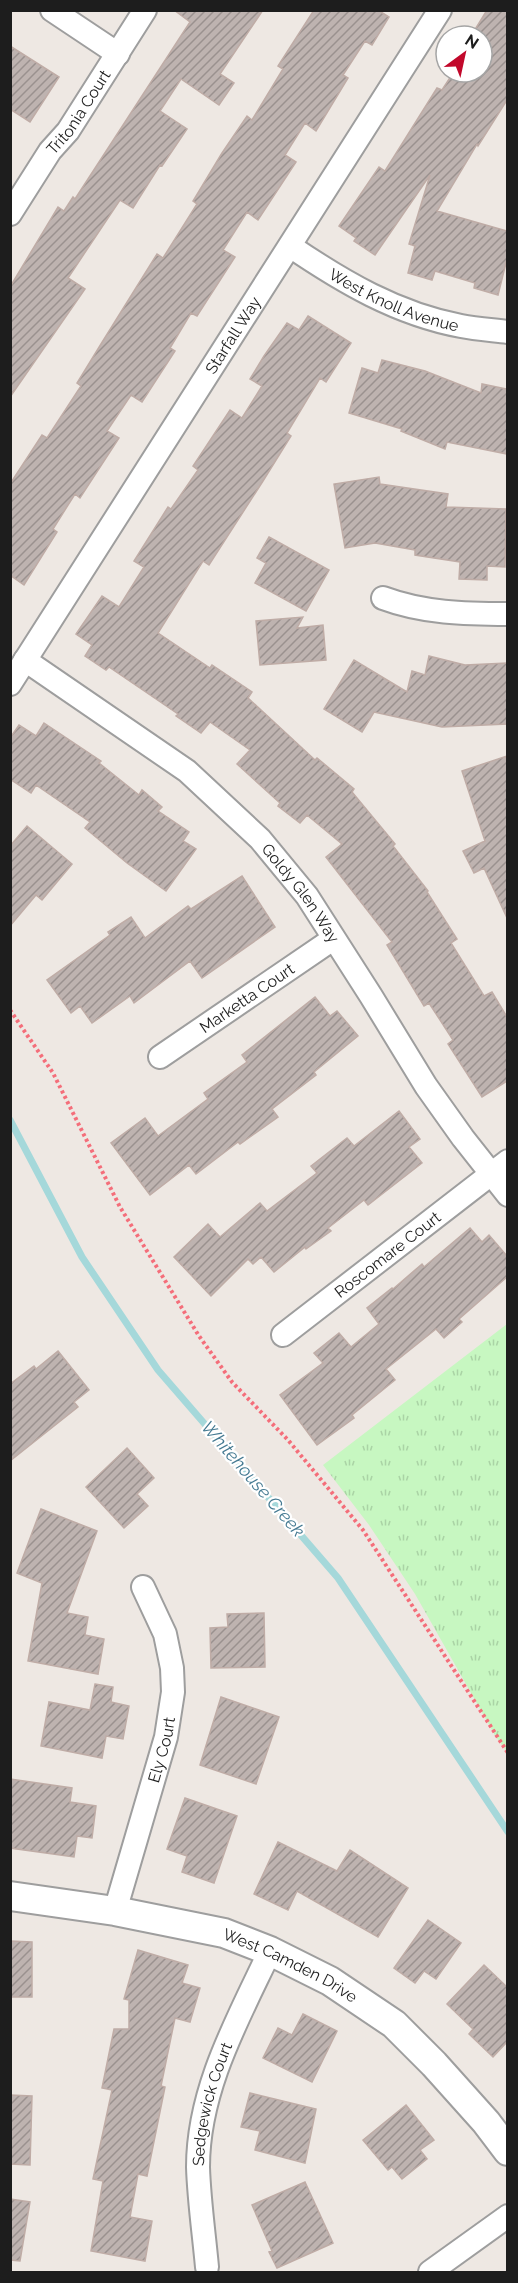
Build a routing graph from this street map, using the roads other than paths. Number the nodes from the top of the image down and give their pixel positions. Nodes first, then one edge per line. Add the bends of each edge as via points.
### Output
1 (52, 10) edge
2 (145, 10) edge
3 (440, 10) edge
4 (118, 54) junction
5 (10, 214) edge
6 (290, 246) junction
7 (507, 332) edge
8 (383, 598) dead end
9 (507, 614) edge
10 (26, 660) junction
11 (10, 684) edge
12 (333, 939) junction
13 (160, 1057) dead end
14 (499, 1167) edge
15 (507, 1195) edge
16 (283, 1335) dead end
17 (143, 1587) dead end
18 (10, 1896) edge
19 (115, 1911) junction
20 (270, 1951) junction
21 (507, 2151) edge
22 (507, 2216) edge
23 (207, 2267) dead end
24 (430, 2272) edge

1 - 4 street
2 - 4 street, Tritonia Court
3 - 6 street, Starfall Way
4 - 5 street, Tritonia Court
6 - 7 street, West Knoll Avenue via 338,279 386,303 436,321
6 - 10 street, Starfall Way
8 - 9 street via 432,611
10 - 11 street, Starfall Way
10 - 12 street, Goldy Glen Way via 187,771 260,839 307,897
12 - 13 street, Marketta Court
12 - 14 street, Goldy Glen Way via 426,1086
14 - 15 street, Goldy Glen Way
14 - 16 street, Roscomare Court
17 - 19 street, Ely Court via 165,1634 173,1692 166,1737
18 - 19 street, West Camden Drive
19 - 20 street, West Camden Drive via 224,1933
20 - 21 street, West Camden Drive via 330,1981 394,2024 486,2122
20 - 23 street, Sedgewick Court via 225,2047 202,2124 198,2165
22 - 24 street

